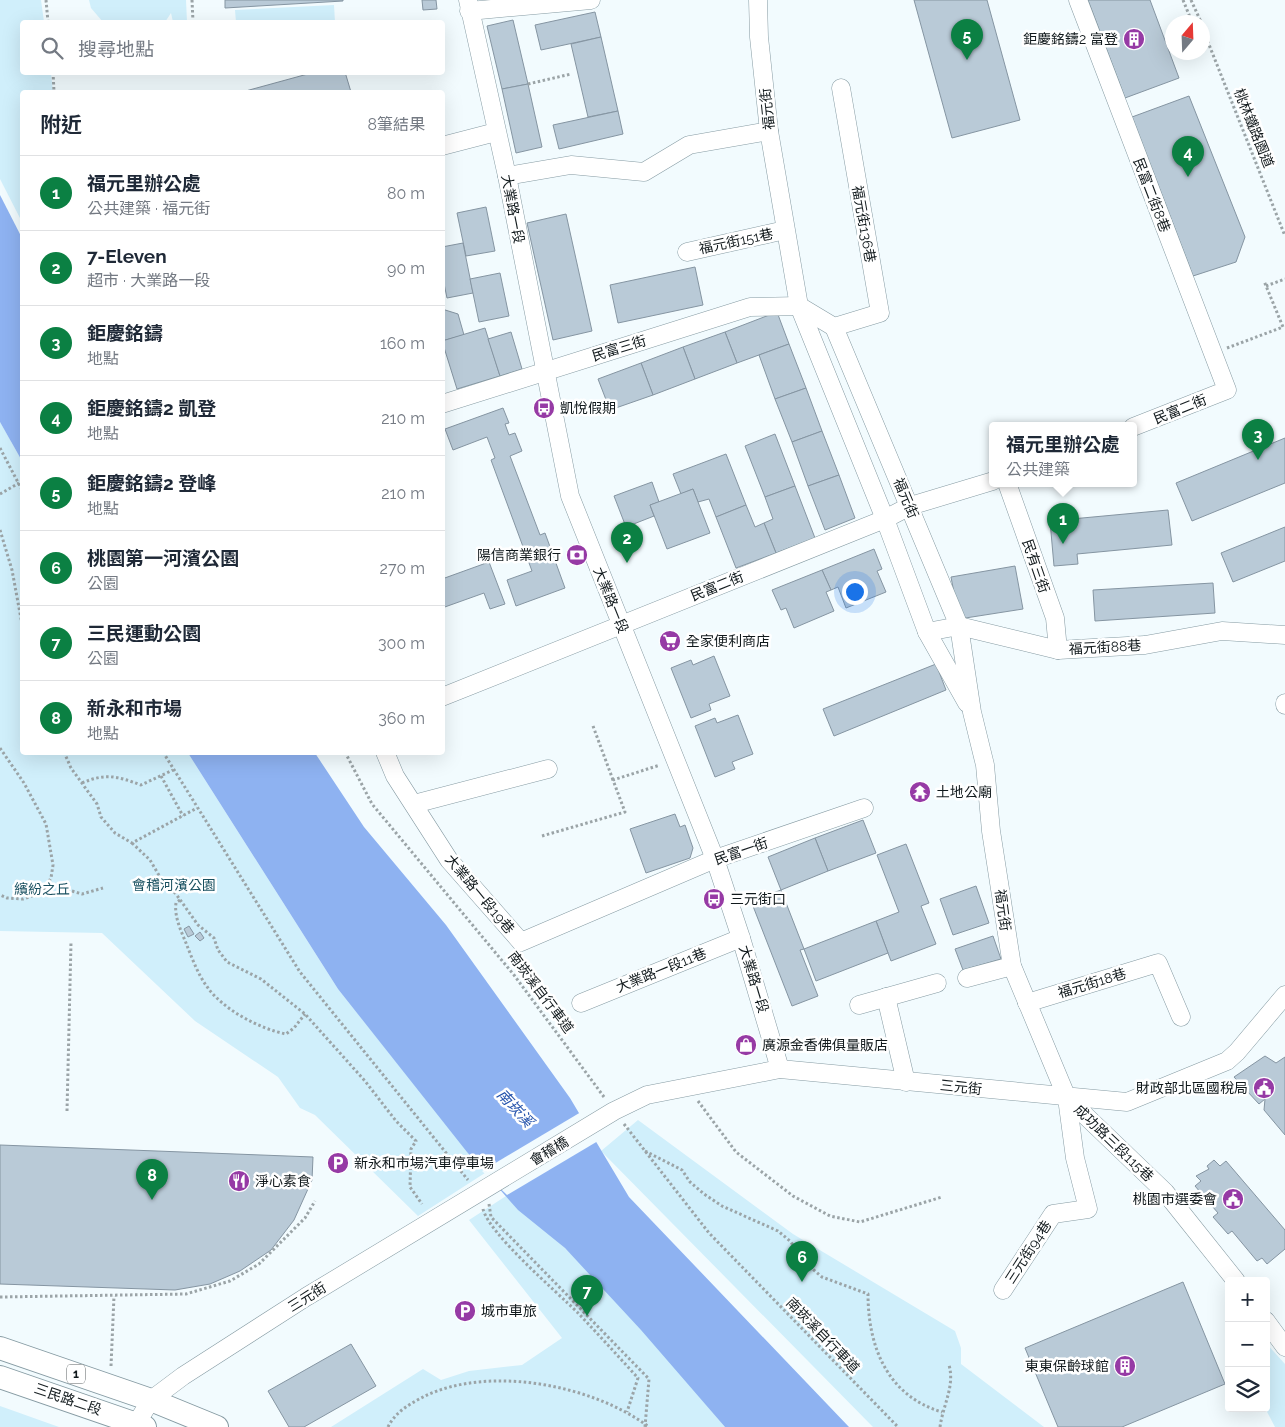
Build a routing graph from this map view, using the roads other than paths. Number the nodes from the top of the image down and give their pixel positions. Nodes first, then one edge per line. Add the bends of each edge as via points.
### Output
1 (591, 0) edge
2 (758, 0) edge
3 (1078, 0) edge
4 (469, 6) edge
5 (841, 88) dead end
6 (496, 132) junction
7 (769, 132) junction
8 (445, 145) edge
9 (507, 176) junction
10 (785, 230) junction
11 (687, 252) dead end
12 (799, 306) junction
13 (834, 327) junction
14 (544, 371) junction
15 (1227, 390) joint
16 (445, 403) edge
17 (1137, 425) edge
18 (989, 482) edge
19 (1009, 487) edge
20 (910, 506) junction
21 (885, 520) junction
22 (621, 624) junction
23 (959, 626) junction
24 (927, 632) junction
25 (1285, 635) edge
26 (1058, 650) junction
27 (445, 696) edge
28 (972, 712) junction
29 (387, 755) edge
30 (548, 768) dead end
31 (414, 804) junction
32 (864, 808) dead end
33 (714, 860) junction
34 (620, 900) joint
35 (741, 938) junction
36 (1012, 966) junction
37 (967, 978) dead end
38 (937, 984) dead end
39 (1285, 995) edge
40 (886, 997) junction
41 (581, 1003) dead end
42 (1027, 1003) junction
43 (859, 1005) dead end
44 (1181, 1016) dead end
45 (780, 1069) junction
46 (906, 1082) junction
47 (1067, 1098) junction
48 (610, 1111) joint
49 (486, 1190) joint
50 (1233, 1277) edge
51 (1003, 1290) dead end
52 (1267, 1322) edge
53 (1285, 1347) edge
54 (0, 1348) edge
55 (0, 1377) edge
56 (151, 1400) junction
57 (138, 1426) edge
58 (217, 1427) edge

1 - 4 street
2 - 7 street, 福元街
3 - 15 street, 民富二街8巷
4 - 6 street, 大業路一段
5 - 13 street, 福元街136巷 via 880,313
6 - 8 street
6 - 9 street, 大業路一段
7 - 9 street via 689,145 644,172 571,165
7 - 10 street, 福元街
9 - 14 street, 大業路一段
10 - 11 street, 福元街151巷
10 - 12 street, 福元街
12 - 13 street
12 - 14 street, 民富三街 via 750,308
12 - 21 street, 福元街
13 - 20 street, 福元街
14 - 16 street, 民富三街
14 - 22 street, 大業路一段 via 570,496
15 - 17 street, 民富二街
18 - 20 street, 民富二街
19 - 26 street, 民有三街 via 1055,618
20 - 21 street, 民富二街
20 - 23 street, 福元街
21 - 22 street, 民富二街
21 - 24 street, 福元街
22 - 27 street, 民富二街
22 - 33 street, 大業路一段
23 - 24 street, 福元街88巷
23 - 26 street, 福元街88巷
23 - 28 street, 福元街
24 - 28 street, 福元街
25 - 26 street, 福元街88巷 via 1222,631 1145,645
28 - 36 street, 福元街 via 985,765 991,831
29 - 31 street, 大業路一段19巷 via 395,776
30 - 31 street
31 - 34 street, 大業路一段19巷 via 449,860 521,942
32 - 33 street, 民富一街
33 - 34 street, 民富一街
33 - 35 street, 大業路一段
35 - 41 street, 大業路一段11巷
35 - 45 street, 大業路一段
36 - 37 street
36 - 42 street, 福元街
38 - 40 street
39 - 47 street, 三元街 via 1227,1061 1127,1102
40 - 43 street
40 - 46 street
42 - 44 street, 福元街18巷 via 1158,963
42 - 47 street, 福元街
45 - 46 street, 三元街
45 - 48 street, 三元街 via 647,1094
46 - 47 street, 三元街
47 - 50 street, 成功路三段115巷 via 1165,1192
47 - 51 street, 三元街94巷 via 1075,1158 1088,1209 1053,1214
48 - 49 street, 會稽橋
49 - 56 street, 三元街 via 306,1297
52 - 53 street
54 - 56 main road, 三民路二段 / 1
55 - 57 main road, 三民路二段 / 1
56 - 57 street, 三元街
56 - 58 main road, 1

